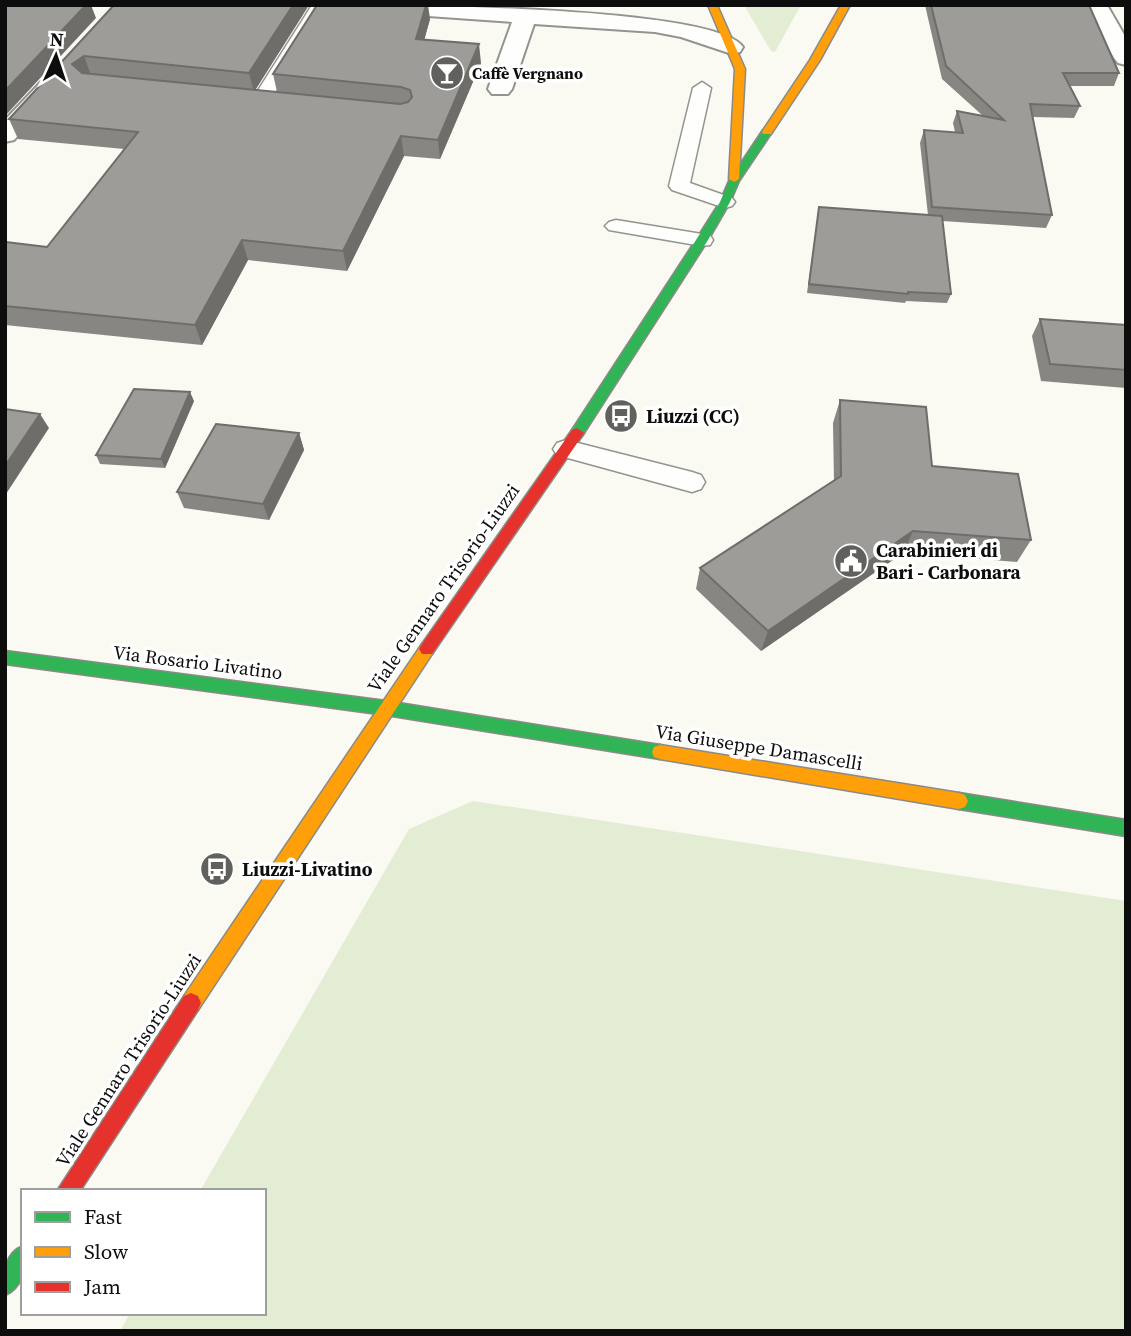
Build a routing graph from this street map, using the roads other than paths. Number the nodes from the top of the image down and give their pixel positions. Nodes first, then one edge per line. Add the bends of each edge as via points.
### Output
1 (321, 5) edge
2 (372, 5) edge
3 (703, 5) edge
4 (712, 5) edge
5 (846, 5) edge
6 (1096, 5) edge
7 (526, 15) junction
8 (642, 23) junction
9 (732, 47) junction
10 (1126, 58) edge
11 (69, 65) edge
12 (702, 88) dead end
13 (500, 89) dead end
14 (287, 103) edge
15 (5, 135) edge
16 (734, 181) junction
17 (725, 202) junction
18 (616, 226) dead end
19 (702, 240) junction
20 (566, 449) junction
21 (692, 482) dead end
22 (5, 657) edge
23 (386, 708) junction
24 (1126, 828) edge
25 (68, 1189) edge
26 (21, 1261) edge
27 (5, 1284) edge

1 - 14 lane via 254,100
2 - 7 street
3 - 8 street via 682,15
4 - 9 main road
5 - 16 main road, Viale Gennaro Trisorio-Liuzzi
6 - 10 street
7 - 8 street
7 - 13 street
8 - 9 street via 675,27
9 - 16 main road via 740,69
11 - 15 street
12 - 17 lane via 679,186
16 - 17 main road, Viale Gennaro Trisorio-Liuzzi
17 - 19 main road, Viale Gennaro Trisorio-Liuzzi
18 - 19 lane
19 - 20 main road, Viale Gennaro Trisorio-Liuzzi
20 - 21 lane
20 - 23 main road, Viale Gennaro Trisorio-Liuzzi
22 - 23 main road, Via Rosario Livatino
23 - 24 main road, Via Giuseppe Damascelli
23 - 25 main road, Viale Gennaro Trisorio-Liuzzi
26 - 27 main road

